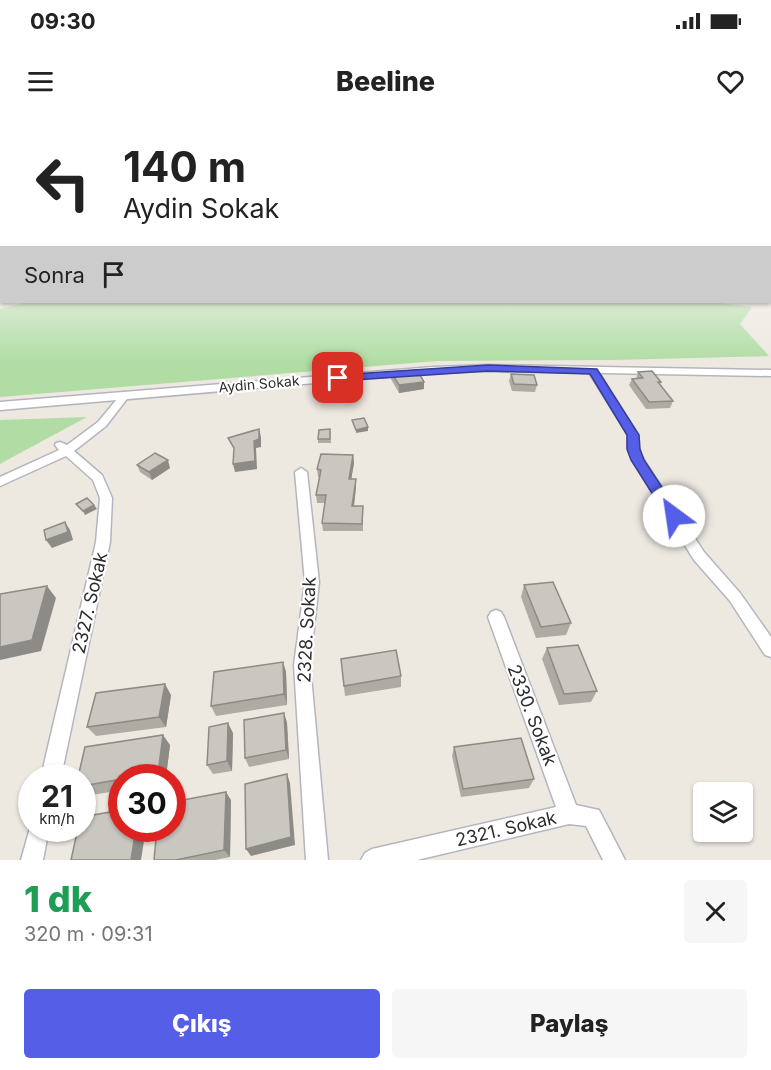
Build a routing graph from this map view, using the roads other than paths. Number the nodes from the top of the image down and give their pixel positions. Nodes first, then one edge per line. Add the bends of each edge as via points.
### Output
1 (593, 371) junction
2 (771, 373) edge
3 (125, 396) junction
4 (111, 397) junction
5 (0, 406) edge
6 (62, 448) junction
7 (301, 472) dead end
8 (0, 473) edge
9 (0, 482) edge
10 (495, 617) dead end
11 (771, 650) edge
12 (54, 764) edge
13 (569, 814) junction
14 (36, 842) edge
15 (32, 860) edge
16 (317, 860) edge
17 (372, 860) edge
18 (614, 860) edge

1 - 2 street, Aydin Sokak
1 - 3 street, Aydin Sokak via 433,370
1 - 11 street via 633,435 638,460 699,556 735,597
3 - 4 street, Aydin Sokak
3 - 6 street via 102,424
4 - 5 street, Aydin Sokak
4 - 6 street via 96,419
6 - 8 street
6 - 9 street
6 - 12 street, 2327. Sokak via 98,478 106,498 103,542
7 - 16 street, 2328. Sokak via 312,582 302,665
10 - 13 street, 2330. Sokak
13 - 17 street, 2321. Sokak
13 - 18 street via 592,817
14 - 15 street

